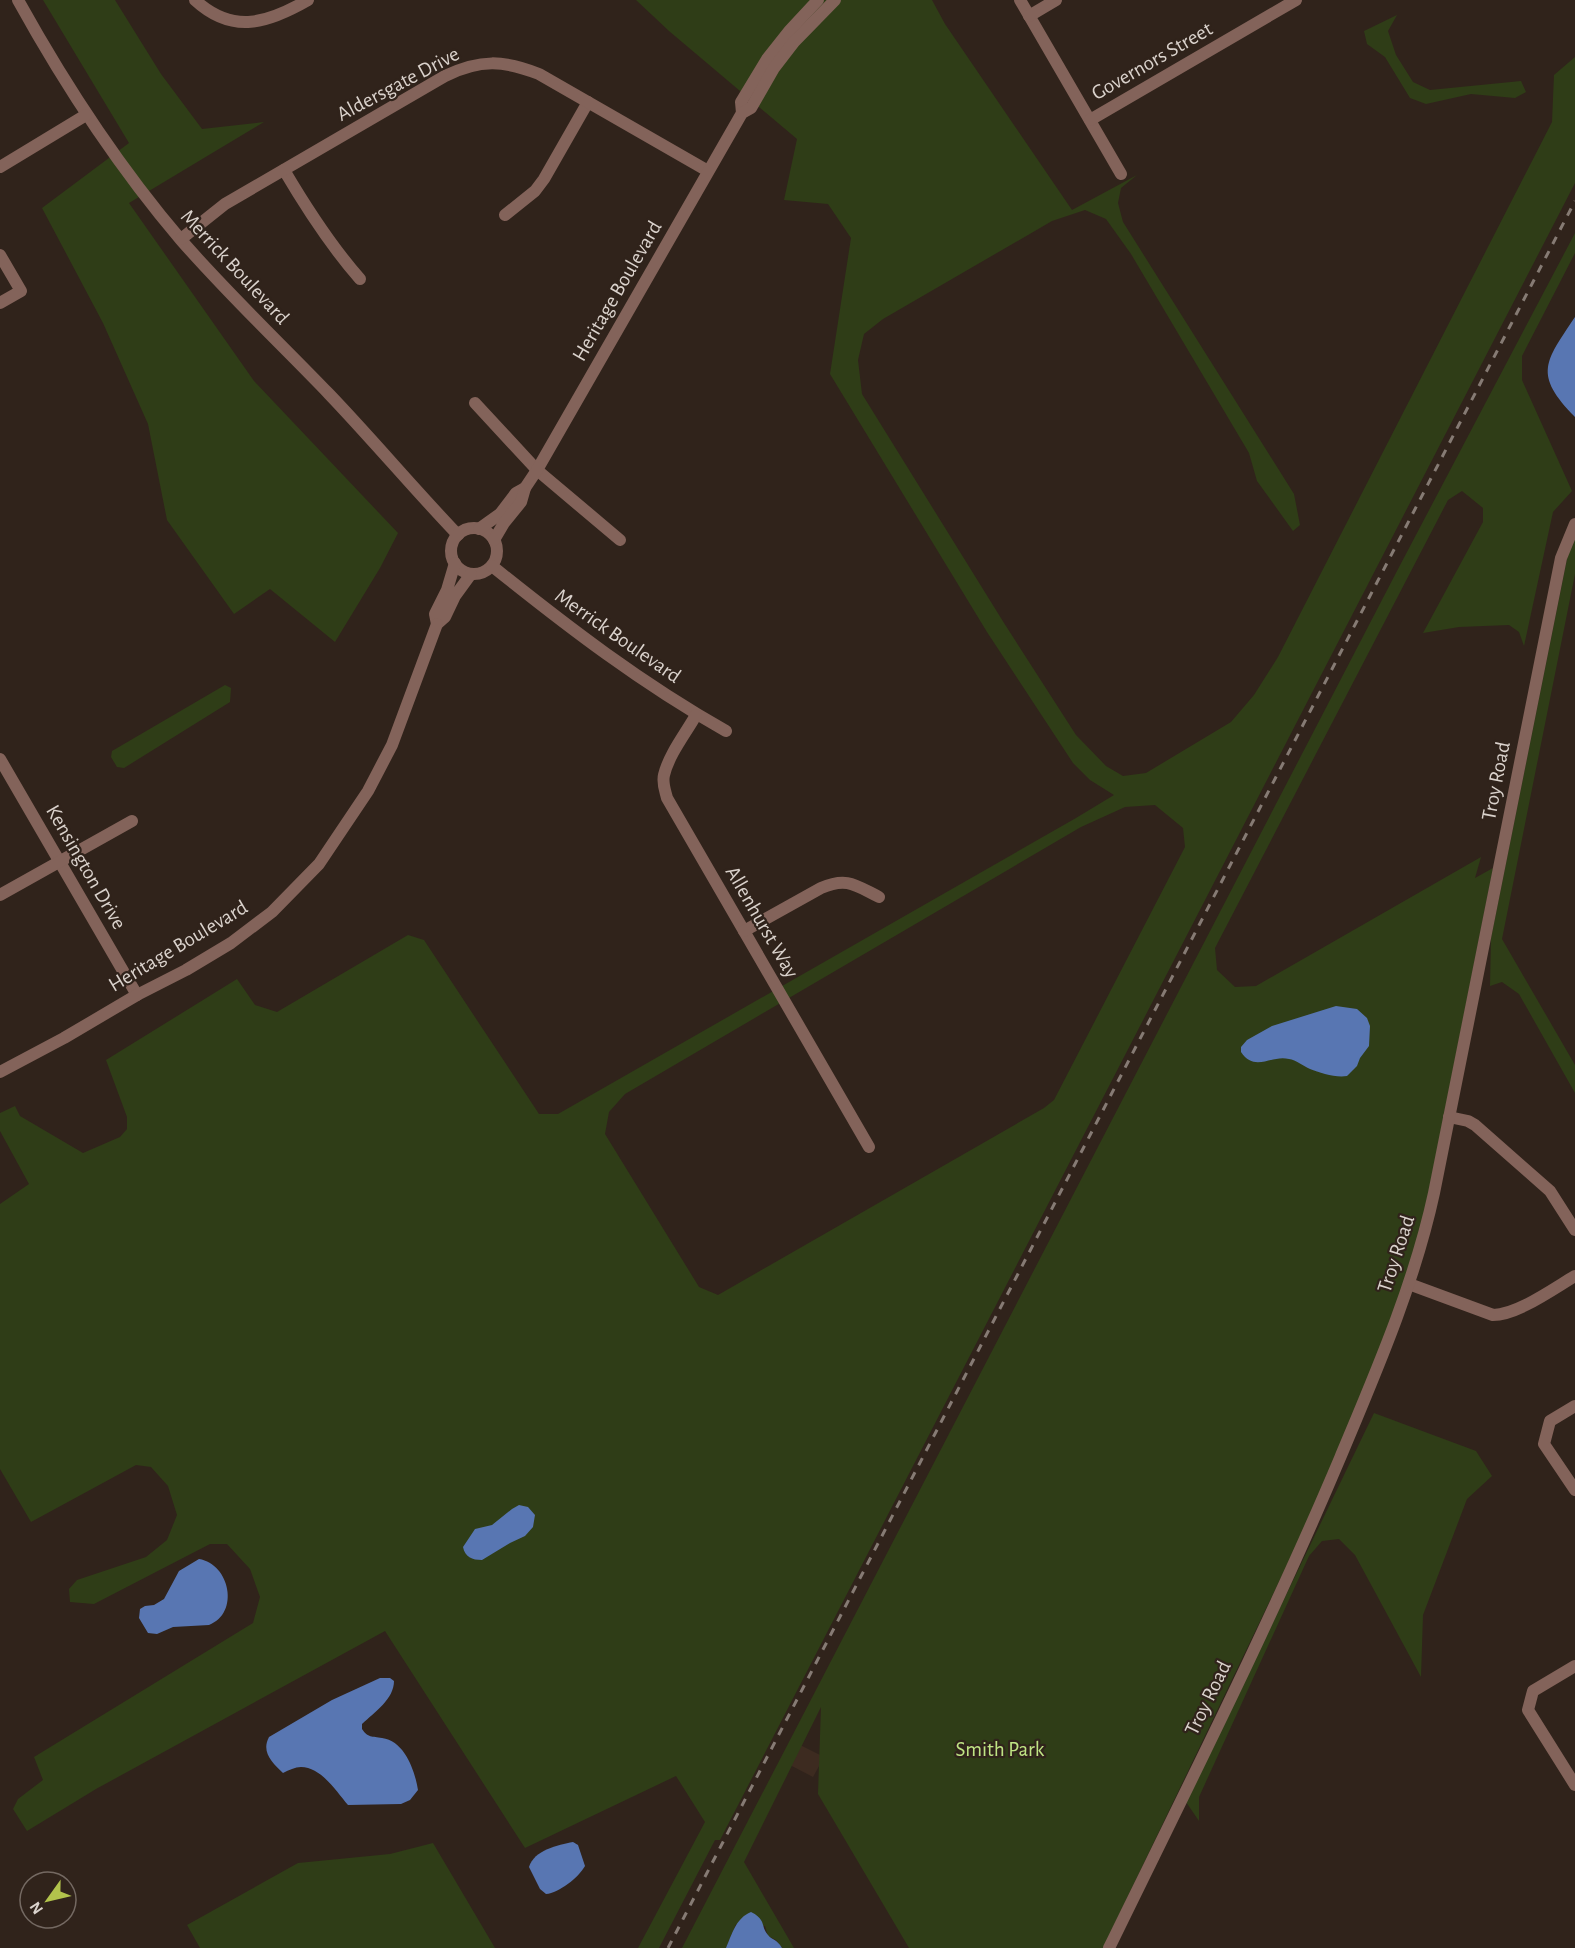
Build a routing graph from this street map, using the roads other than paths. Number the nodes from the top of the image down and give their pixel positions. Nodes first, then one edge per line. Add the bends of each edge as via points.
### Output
1 (18, 0) edge
2 (195, 0) edge
3 (308, 0) edge
4 (818, 0) edge
5 (835, 0) edge
6 (1020, 0) edge
7 (1056, 0) edge
8 (1296, 0) edge
9 (1029, 15) junction
10 (588, 102) junction
11 (741, 113) junction
12 (86, 115) junction
13 (1090, 120) junction
14 (0, 167) edge
15 (284, 170) junction
16 (708, 171) junction
17 (1121, 174) dead end
18 (505, 215) dead end
19 (181, 239) junction
20 (0, 255) edge
21 (360, 279) dead end
22 (0, 303) edge
23 (474, 403) dead end
24 (537, 470) junction
25 (525, 488) junction
26 (1575, 525) edge
27 (479, 529) junction
28 (458, 535) junction
29 (494, 540) junction
30 (620, 540) dead end
31 (455, 563) junction
32 (492, 566) junction
33 (471, 574) junction
34 (437, 624) junction
35 (696, 714) junction
36 (726, 731) dead end
37 (0, 759) edge
38 (132, 821) dead end
39 (60, 862) junction
40 (0, 896) edge
41 (879, 897) dead end
42 (744, 931) junction
43 (137, 995) junction
44 (0, 1072) edge
45 (1449, 1117) junction
46 (869, 1147) dead end
47 (1575, 1230) edge
48 (1575, 1276) edge
49 (1409, 1284) junction
50 (1575, 1406) edge
51 (1575, 1490) edge
52 (1575, 1666) edge
53 (1575, 1785) edge
54 (1109, 1948) edge

1 - 12 street, Merrick Boulevard
2 - 3 street via 221,16 245,22 275,17
4 - 11 street, Heritage Boulevard via 767,59 741,102
5 - 11 street, Heritage Boulevard via 794,42 751,108
6 - 9 street
7 - 9 street
8 - 13 street, Governors Street
9 - 13 street
10 - 15 street, Aldersgate Drive via 520,66 470,65
10 - 16 street, Aldersgate Drive
10 - 18 street via 544,179
11 - 16 street, Heritage Boulevard
12 - 14 street
12 - 19 street, Merrick Boulevard
13 - 17 street
15 - 19 street, Aldersgate Drive via 225,204
15 - 21 street via 319,226
16 - 24 street, Heritage Boulevard
19 - 28 street, Merrick Boulevard
20 - 22 street via 21,291
23 - 24 street
24 - 25 street, Heritage Boulevard
24 - 30 street
25 - 27 street, Heritage Boulevard
25 - 29 street, Heritage Boulevard via 521,502
26 - 45 street, Troy Road via 1561,558
27 - 28 street via 468,529
27 - 29 street
28 - 31 street via 452,548
29 - 32 street via 497,551
31 - 33 street
31 - 34 street, Heritage Boulevard via 435,614
32 - 33 street
32 - 35 street, Merrick Boulevard via 628,671
33 - 34 street, Heritage Boulevard
34 - 43 street, Heritage Boulevard via 392,745 368,791 319,864 272,912 231,943
35 - 36 street, Merrick Boulevard
35 - 42 street, Allenhurst Way via 668,763 663,786
37 - 39 street, Kensington Drive
38 - 39 street
39 - 40 street
39 - 43 street, Kensington Drive
41 - 42 street via 853,884 834,882
42 - 46 street, Allenhurst Way
43 - 44 street, Heritage Boulevard
45 - 47 street via 1475,1125 1541,1181
45 - 49 street, Troy Road via 1428,1222
48 - 49 street via 1503,1315 1493,1315
49 - 54 street, Troy Road via 1306,1538
50 - 51 street via 1550,1420 1544,1444
52 - 53 street via 1533,1691 1528,1710

